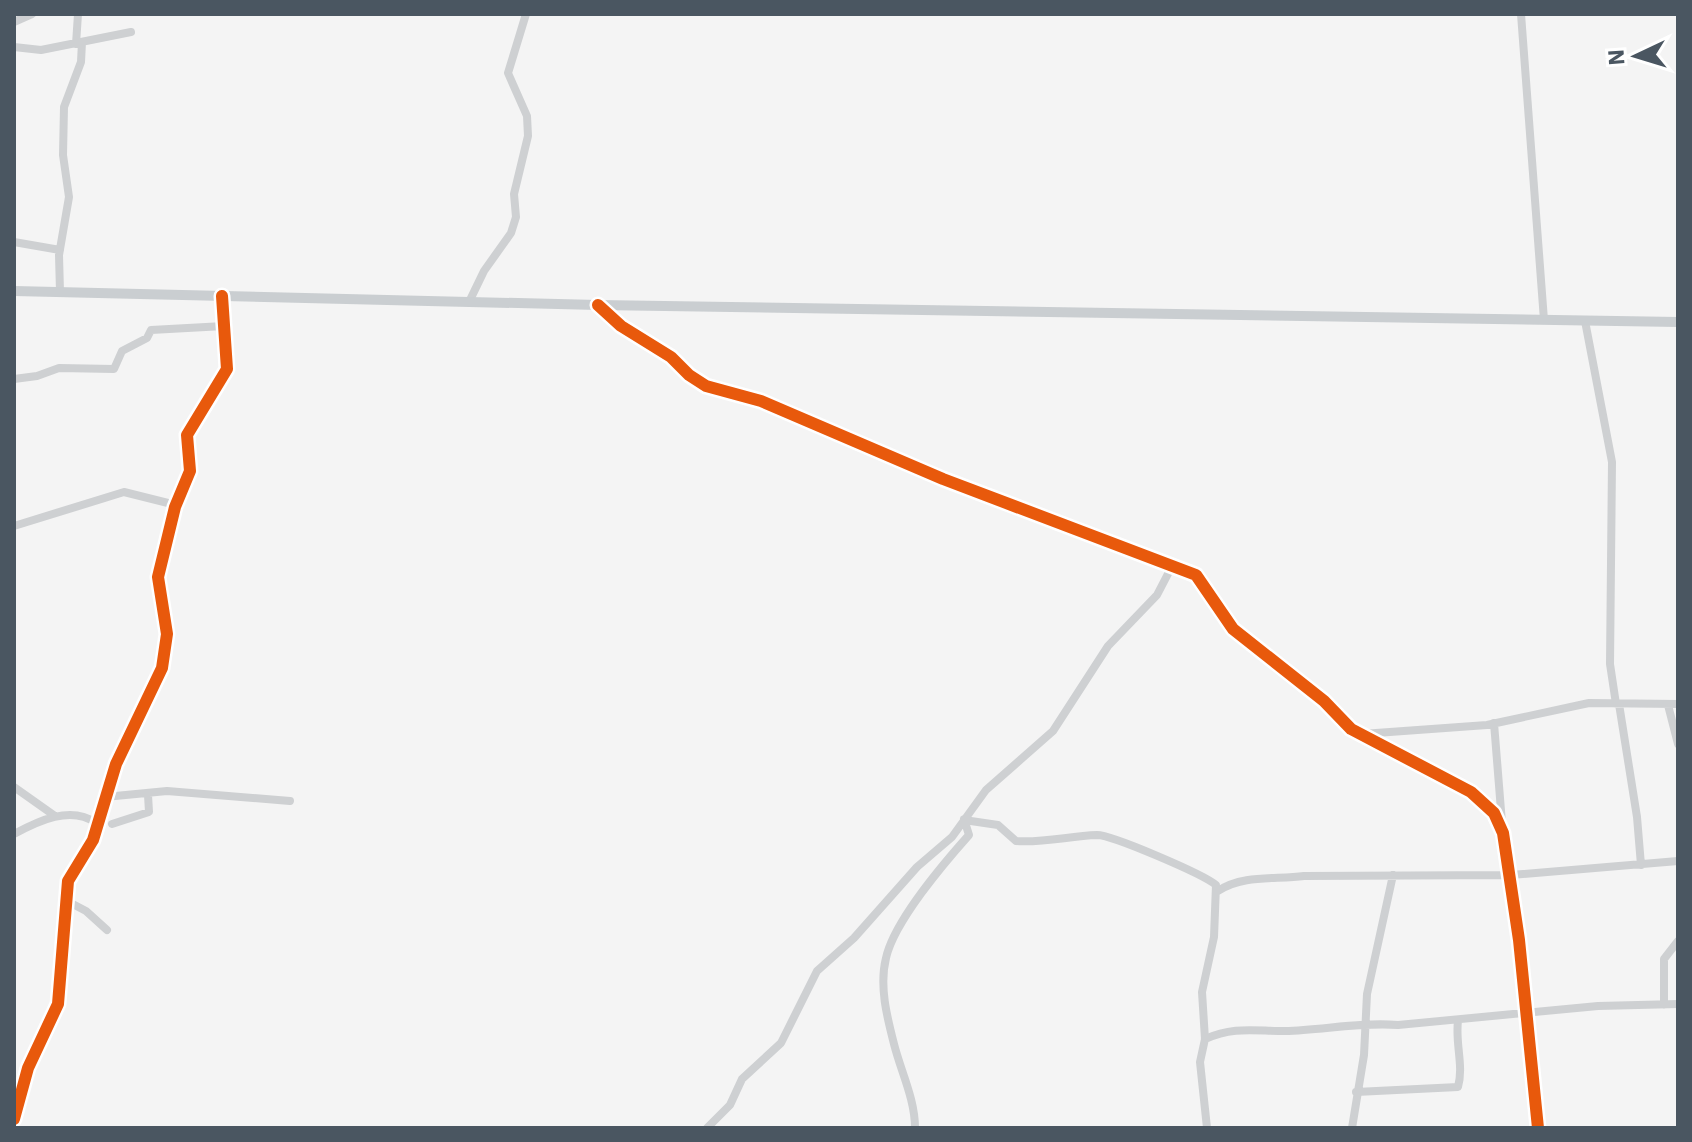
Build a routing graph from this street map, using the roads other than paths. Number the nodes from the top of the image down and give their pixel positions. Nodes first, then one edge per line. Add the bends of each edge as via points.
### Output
1 (32, 14) edge
2 (78, 14) edge
3 (526, 14) edge
4 (1521, 14) edge
5 (14, 22) edge
6 (131, 32) dead end
7 (79, 43) junction
8 (14, 47) edge
9 (14, 242) edge
10 (60, 250) junction
11 (14, 291) edge
12 (60, 292) junction
13 (222, 296) junction
14 (470, 300) junction
15 (598, 305) junction
16 (1544, 320) junction
17 (1585, 321) junction
18 (1678, 322) edge
19 (224, 326) junction
20 (14, 379) edge
21 (176, 505) junction
22 (14, 526) edge
23 (1171, 568) junction
24 (1618, 704) junction
25 (1673, 705) edge
26 (1494, 723) junction
27 (1361, 734) junction
28 (1678, 744) edge
29 (14, 787) edge
30 (148, 795) junction
31 (105, 797) junction
32 (290, 801) dead end
33 (55, 816) junction
34 (964, 820) junction
35 (96, 823) junction
36 (112, 824) dead end
37 (1502, 824) junction
38 (14, 834) edge
39 (1678, 861) edge
40 (1641, 865) junction
41 (1393, 875) junction
42 (1511, 875) junction
43 (1218, 891) junction
44 (65, 900) junction
45 (107, 930) dead end
46 (1678, 941) edge
47 (1678, 1004) edge
48 (1664, 1005) junction
49 (1526, 1015) junction
50 (1458, 1021) junction
51 (1366, 1023) junction
52 (1205, 1039) junction
53 (1356, 1092) junction
54 (14, 1119) edge
55 (707, 1128) edge
56 (915, 1128) edge
57 (1207, 1128) edge
58 (1352, 1128) edge
59 (1538, 1128) edge

1 - 5 street
2 - 7 street
3 - 14 street via 508,73 527,116 528,136 514,194 516,217
4 - 16 street
6 - 7 street
7 - 8 street via 41,50
7 - 10 street via 81,62 64,107 69,197
9 - 10 street
10 - 12 street
11 - 12 main road
12 - 13 main road
13 - 14 main road
13 - 19 street
14 - 15 main road
15 - 16 main road
15 - 23 street via 706,386 761,401
16 - 17 main road
17 - 18 main road
17 - 24 street via 1612,462 1610,664
19 - 20 street via 151,330 147,338 122,351 114,369 59,368
19 - 21 street via 227,369 189,430 190,471
21 - 22 street via 124,492
21 - 31 street via 157,585 167,625 162,668 124,744
23 - 27 street via 1196,575 1236,632
23 - 34 street via 1157,595 1108,646 1053,731 986,790
24 - 25 street
24 - 26 street via 1589,703
24 - 40 street
25 - 28 street
26 - 27 street
26 - 37 street
27 - 37 street via 1471,792
29 - 33 street
30 - 31 street
30 - 32 street via 167,791
30 - 36 street via 149,812
31 - 35 street
33 - 35 street via 88,817
33 - 38 street
34 - 43 street via 998,825 1016,841 1114,838 1192,869
34 - 55 street via 817,971 781,1043 742,1079 730,1105
34 - 56 street via 969,835 925,890 885,963 887,1017
35 - 44 street via 93,840 68,881
37 - 42 street
39 - 40 street
40 - 42 street
41 - 42 street
41 - 43 street via 1272,877
41 - 51 street via 1367,994
42 - 49 street
43 - 52 street via 1202,992
44 - 45 street
44 - 54 street via 58,1004 28,1068
46 - 48 street via 1664,959
47 - 48 street
48 - 49 street
49 - 50 street
49 - 59 street
50 - 51 street
50 - 53 street via 1461,1077 1455,1090
51 - 52 street via 1286,1031 1236,1028
51 - 53 street
52 - 57 street via 1200,1062
53 - 58 street

